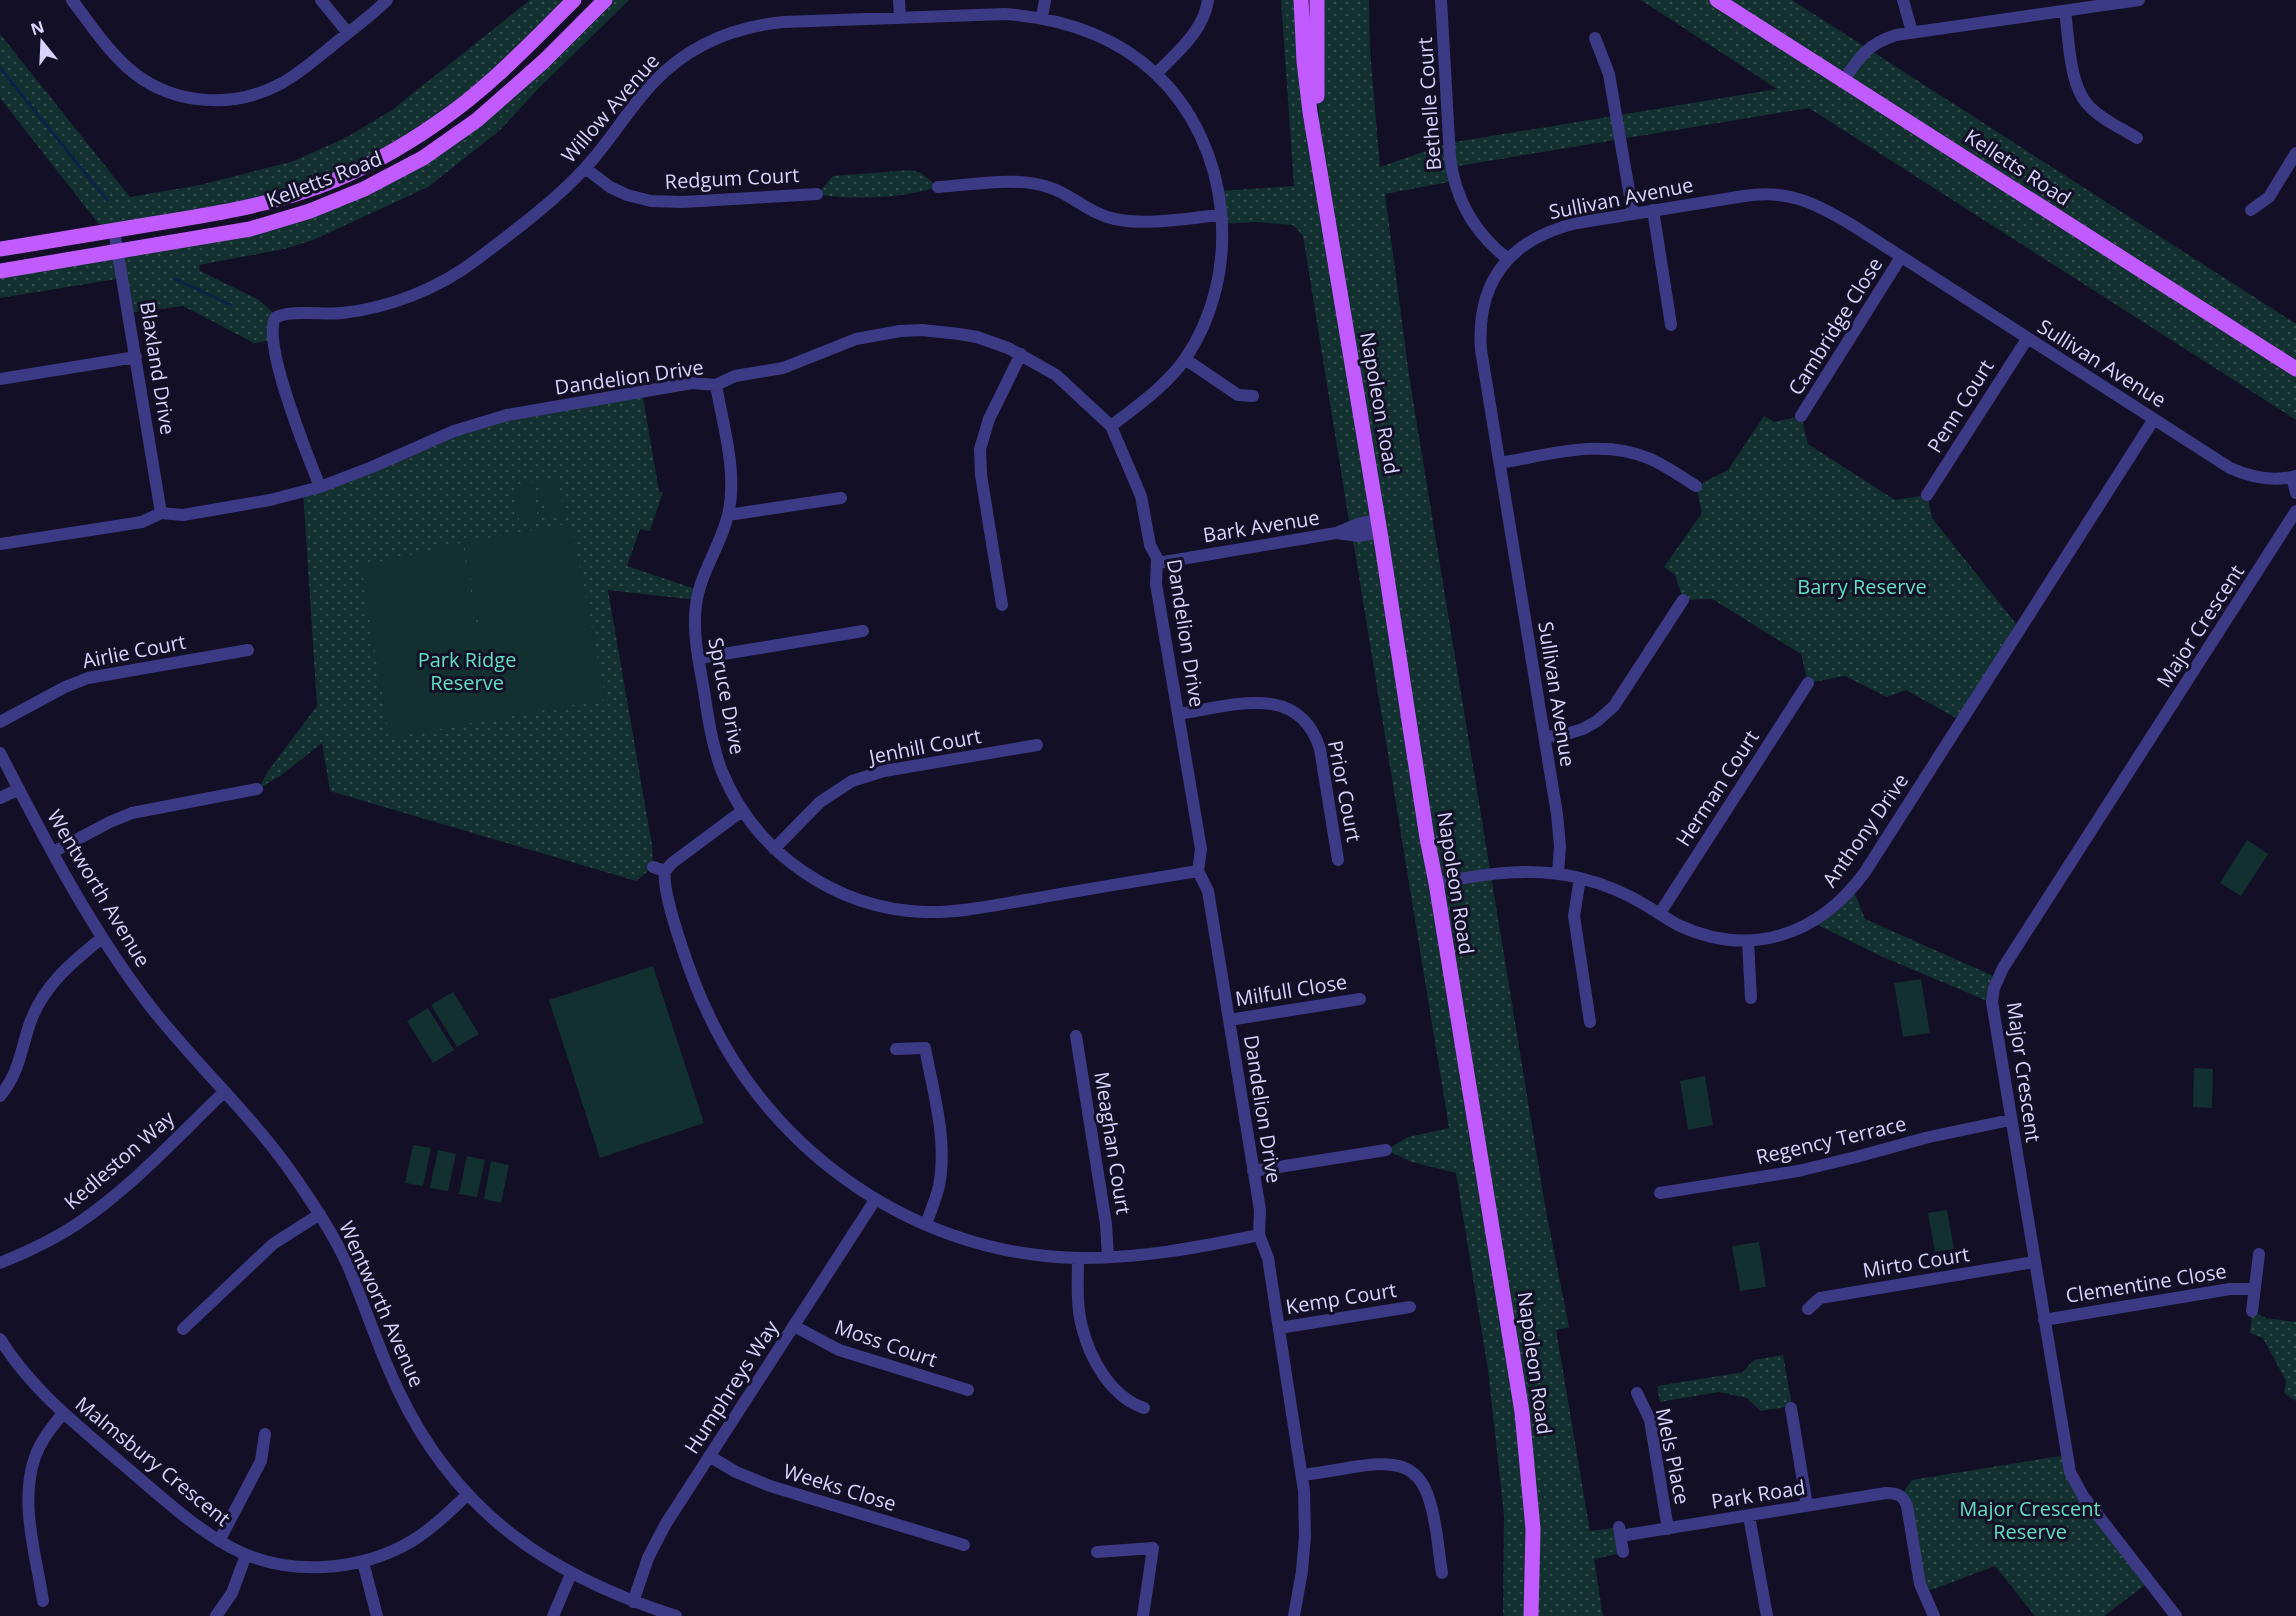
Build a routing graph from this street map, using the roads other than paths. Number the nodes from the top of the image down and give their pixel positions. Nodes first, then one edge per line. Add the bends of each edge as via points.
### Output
1 (72, 0) edge
2 (321, 0) edge
3 (387, 0) edge
4 (574, 0) edge
5 (605, 0) edge
6 (899, 0) edge
7 (1044, 0) edge
8 (1208, 0) edge
9 (1301, 0) edge
10 (1317, 0) edge
11 (1441, 0) edge
12 (1717, 0) edge
13 (1903, 0) edge
14 (2139, 0) edge
15 (2065, 11) junction
16 (1042, 17) junction
17 (900, 18) junction
18 (1912, 32) junction
19 (348, 33) junction
20 (1595, 38) dead end
21 (1156, 74) junction
22 (1844, 80) junction
23 (2137, 138) dead end
24 (2296, 153) edge
25 (1319, 159) junction
26 (585, 168) junction
27 (938, 187) dead end
28 (818, 194) dead end
29 (1653, 210) junction
30 (2251, 210) dead end
31 (1633, 214) junction
32 (1221, 215) junction
33 (114, 231) junction
34 (0, 249) edge
35 (118, 252) junction
36 (1901, 257) junction
37 (1508, 259) junction
38 (0, 271) edge
39 (1671, 326) dead end
40 (2027, 339) junction
41 (1021, 354) junction
42 (136, 357) junction
43 (1185, 359) junction
44 (2296, 369) edge
45 (0, 380) edge
46 (716, 385) junction
47 (1253, 396) dead end
48 (1801, 416) dead end
49 (2154, 419) junction
50 (1111, 426) junction
51 (1500, 463) junction
52 (2294, 476) edge
53 (1696, 486) dead end
54 (320, 487) junction
55 (2296, 493) edge
56 (1927, 495) dead end
57 (842, 498) dead end
58 (2296, 511) edge
59 (161, 513) junction
60 (728, 514) junction
61 (1379, 526) junction
62 (0, 544) edge
63 (1158, 563) junction
64 (1683, 600) dead end
65 (1002, 605) dead end
66 (863, 631) dead end
67 (249, 650) dead end
68 (699, 658) junction
69 (1808, 683) dead end
70 (1178, 714) junction
71 (0, 722) edge
72 (1546, 737) junction
73 (1037, 745) dead end
74 (0, 753) edge
75 (19, 789) junction
76 (258, 789) dead end
77 (0, 798) edge
78 (742, 811) junction
79 (774, 849) junction
80 (53, 852) junction
81 (1338, 860) dead end
82 (1198, 871) junction
83 (1558, 873) junction
84 (1580, 878) junction
85 (1436, 883) junction
86 (1660, 914) junction
87 (102, 938) junction
88 (1748, 941) junction
89 (1751, 998) dead end
90 (1360, 999) dead end
91 (1229, 1020) junction
92 (1590, 1022) dead end
93 (1076, 1036) dead end
94 (896, 1050) dead end
95 (224, 1092) junction
96 (0, 1096) edge
97 (2010, 1120) junction
98 (1386, 1150) dead end
99 (1253, 1171) junction
100 (1660, 1193) dead end
101 (875, 1200) junction
102 (320, 1215) junction
103 (926, 1225) junction
104 (1258, 1235) junction
105 (2259, 1254) dead end
106 (1108, 1257) junction
107 (1078, 1258) junction
108 (2034, 1262) junction
109 (0, 1263) edge
110 (2254, 1289) junction
111 (1410, 1307) dead end
112 (1808, 1309) dead end
113 (2252, 1311) dead end
114 (2044, 1320) junction
115 (794, 1326) junction
116 (1279, 1328) junction
117 (183, 1329) dead end
118 (0, 1339) edge
119 (968, 1390) dead end
120 (1637, 1393) dead end
121 (1144, 1408) dead end
122 (1791, 1408) dead end
123 (63, 1413) junction
124 (265, 1434) dead end
125 (709, 1456) junction
126 (1302, 1475) junction
127 (468, 1494) junction
128 (1807, 1506) junction
129 (1749, 1515) junction
130 (1668, 1529) junction
131 (219, 1541) junction
132 (964, 1545) dead end
133 (1097, 1552) dead end
134 (1623, 1552) dead end
135 (246, 1555) junction
136 (363, 1562) junction
137 (1442, 1573) dead end
138 (572, 1575) junction
139 (43, 1601) dead end
140 (633, 1602) junction
141 (216, 1616) edge
142 (377, 1616) edge
143 (553, 1616) edge
144 (676, 1616) edge
145 (1143, 1616) edge
146 (1294, 1616) edge
147 (1532, 1616) edge
148 (1767, 1616) edge
149 (1934, 1616) edge
150 (2176, 1616) edge

1 - 19 street via 114,54 142,79 173,94 208,100 237,99 274,87
2 - 19 street
3 - 19 street
4 - 33 main road, Kelletts Road via 463,104 366,165 274,201
5 - 35 main road, Kelletts Road via 477,120 394,175 292,217 239,231
6 - 17 street
7 - 16 street
8 - 21 street via 1202,21 1192,36
9 - 25 main road, Napoleon Road via 1304,61
10 - 25 main road, Napoleon Road
11 - 37 street, Bethelle Court via 1454,183 1473,224
12 - 22 main road, Kelletts Road
13 - 18 street
14 - 15 street
15 - 18 street
15 - 23 street via 2076,83 2083,100
16 - 17 street, Willow Avenue via 1005,14
16 - 21 street, Willow Avenue via 1101,38
17 - 26 street, Willow Avenue via 769,23 714,39 683,57 653,83
18 - 22 street via 1874,44
20 - 31 street via 1610,74
21 - 32 street, Willow Avenue via 1201,140 1215,175
22 - 44 main road, Kelletts Road
24 - 30 street via 2269,197
25 - 61 main road, Napoleon Road
26 - 28 street, Redgum Court via 617,191 651,201
26 - 54 street, Willow Avenue via 475,261 437,284 362,310 275,318 272,328 282,383
27 - 32 street via 1038,184 1099,215 1127,221
29 - 31 street, Sullivan Avenue
29 - 36 street, Sullivan Avenue via 1754,194 1792,196 1822,208
29 - 39 street
31 - 37 street, Sullivan Avenue via 1552,230 1532,239
32 - 43 street, Willow Avenue via 1221,263 1215,292
33 - 34 main road, Kelletts Road
33 - 35 street, Blaxland Drive
35 - 38 main road, Kelletts Road
35 - 42 street, Blaxland Drive
36 - 40 street, Sullivan Avenue
36 - 48 street, Cambridge Close
37 - 51 street, Sullivan Avenue via 1489,290 1480,330
40 - 49 street, Sullivan Avenue
40 - 56 street, Penn Court
41 - 46 street, Dandelion Drive via 968,336 900,331 856,339 783,368 735,376
41 - 50 street, Dandelion Drive via 1068,385
41 - 65 street via 989,419 980,449
42 - 45 street
42 - 59 street, Blaxland Drive
43 - 47 street via 1238,395
43 - 50 street, Willow Avenue via 1150,396
46 - 54 street, Dandelion Drive via 692,383 499,417 434,439
46 - 60 street, Spruce Drive via 730,473
49 - 52 street, Sullivan Avenue via 2238,472 2272,479
49 - 88 street, Anthony Drive via 1858,882 1837,905 1812,922 1782,935
50 - 63 street, Dandelion Drive via 1135,480
51 - 53 street via 1580,449 1613,449 1646,457
51 - 72 street, Sullivan Avenue
52 - 55 street
54 - 59 street, Dandelion Drive via 183,515
57 - 60 street
58 - 97 street, Major Crescent via 1999,975 1992,1003
59 - 62 street, Dandelion Drive via 142,522
60 - 68 street, Spruce Drive via 698,592 695,628
61 - 63 street, Bark Avenue via 1358,524 1336,533
61 - 85 main road, Napoleon Road
63 - 70 street, Dandelion Drive via 1156,584
64 - 72 street via 1614,706 1583,729
66 - 68 street
67 - 71 street, Airlie Court via 88,678
68 - 78 street, Spruce Drive via 717,757
69 - 86 street, Herman Court
70 - 81 street, Prior Court via 1262,702 1289,709 1304,719 1320,749
70 - 82 street, Dandelion Drive via 1201,849
72 - 83 street, Sullivan Avenue via 1559,831
73 - 79 street, Jenhill Court via 884,771 852,781 820,802
74 - 75 street, Wentworth Avenue
75 - 77 street
75 - 80 street, Wentworth Avenue
76 - 80 street via 132,813
78 - 79 street, Spruce Drive
78 - 101 street via 659,869 693,980 735,1064 775,1117 810,1153
79 - 82 street, Spruce Drive via 810,877 849,897 924,912 974,908
80 - 87 street, Wentworth Avenue
82 - 91 street, Dandelion Drive via 1208,891
83 - 84 street, Anthony Drive
83 - 85 street, Anthony Drive via 1504,872
84 - 86 street, Anthony Drive via 1618,890
84 - 92 street via 1574,916
85 - 147 main road, Napoleon Road via 1522,1412 1533,1529
86 - 88 street, Anthony Drive via 1700,933
87 - 95 street, Wentworth Avenue via 148,1003
87 - 96 street via 67,967 42,998 29,1024 17,1068
88 - 89 street
90 - 91 street, Milfull Close
91 - 99 street, Dandelion Drive
93 - 106 street, Meaghan Court
94 - 103 street via 926,1048 930,1071 942,1159 939,1187
95 - 102 street, Wentworth Avenue via 268,1141
95 - 109 street, Kedleston Way via 94,1211 55,1238
97 - 100 street, Regency Terrace via 1798,1171
97 - 108 street, Major Crescent
98 - 99 street
99 - 104 street, Dandelion Drive via 1261,1218
101 - 103 street
101 - 115 street, Humphreys Way
102 - 117 street via 273,1244
102 - 127 street, Wentworth Avenue via 347,1263 403,1400 432,1450
103 - 107 street via 1009,1251
104 - 106 street via 1171,1251
104 - 116 street, Dandelion Drive via 1268,1258
105 - 110 street, Clementine Close
106 - 107 street
107 - 121 street via 1078,1304 1088,1345 1113,1388
108 - 112 street, Mirto Court via 1820,1298
108 - 114 street, Major Crescent
110 - 113 street, Clementine Close
110 - 114 street, Clementine Close via 2230,1289
111 - 116 street, Kemp Court
114 - 150 street, Major Crescent via 2073,1480
115 - 119 street, Moss Court via 845,1352
115 - 125 street, Humphreys Way
116 - 126 street, Dandelion Drive
118 - 123 street, Malmsbury Crescent via 28,1380
120 - 130 street, Mels Place via 1650,1420
122 - 128 street
123 - 131 street, Malmsbury Crescent
123 - 139 street via 40,1445 29,1482 30,1519
124 - 131 street via 261,1461
125 - 132 street, Weeks Close via 770,1486
125 - 140 street, Humphreys Way via 657,1539
126 - 137 street via 1376,1464 1407,1469 1419,1479 1429,1497
126 - 146 street, Dandelion Drive via 1305,1536
127 - 136 street, Malmsbury Crescent via 425,1532
127 - 138 street, Wentworth Avenue via 522,1543
128 - 129 street, Park Road
128 - 149 street, Park Road via 1886,1493 1901,1495 1907,1506 1920,1584
129 - 130 street, Park Road
129 - 148 street
130 - 134 street, Park Road via 1620,1532
131 - 135 street, Malmsbury Crescent
133 - 145 street via 1153,1548
135 - 136 street, Malmsbury Crescent via 298,1566
135 - 141 street via 232,1593
136 - 142 street
138 - 140 street, Wentworth Avenue
138 - 143 street
140 - 144 street, Wentworth Avenue

